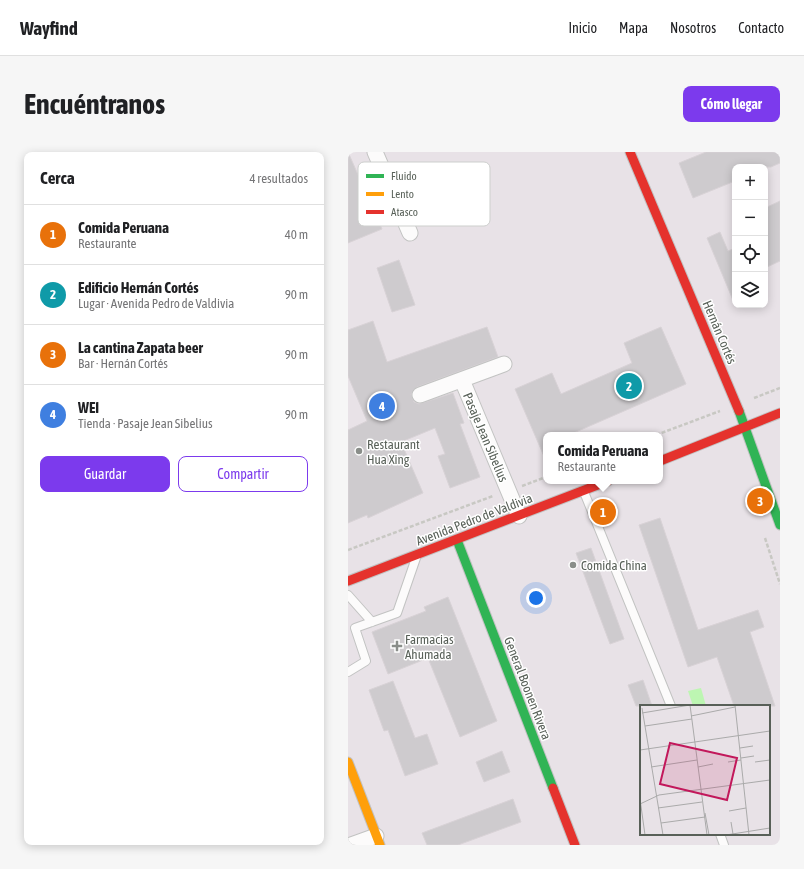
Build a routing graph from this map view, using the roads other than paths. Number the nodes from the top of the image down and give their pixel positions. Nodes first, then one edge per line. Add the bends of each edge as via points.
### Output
1 (375, 152) edge
2 (630, 152) edge
3 (379, 162) edge
4 (407, 226) edge
5 (410, 233) dead end
6 (504, 364) dead end
7 (462, 380) junction
8 (420, 395) dead end
9 (780, 413) edge
10 (744, 427) junction
11 (663, 460) edge
12 (601, 484) edge
13 (584, 491) junction
14 (519, 516) junction
15 (780, 525) edge
16 (457, 540) junction
17 (417, 555) junction
18 (348, 580) edge
19 (348, 595) edge
20 (372, 622) junction
21 (348, 672) edge
22 (672, 705) edge
23 (348, 762) edge
24 (720, 835) edge
25 (378, 840) edge
26 (351, 845) edge
27 (574, 845) edge
28 (724, 845) edge

1 - 3 street
2 - 10 street, Hernán Cortés
4 - 5 street
6 - 7 street, Pasaje Jean Sibelius
7 - 8 street, Pasaje Jean Sibelius
7 - 14 street, Pasaje Jean Sibelius
9 - 10 street
10 - 11 street
10 - 15 street, Hernán Cortés
12 - 13 street, Avenida Pedro de Valdivia
13 - 14 street, Avenida Pedro de Valdivia
13 - 22 lane
14 - 16 street, Avenida Pedro de Valdivia
16 - 17 street, Avenida Pedro de Valdivia
16 - 27 street, General Boonen Rivera
17 - 18 street, Avenida Pedro de Valdivia
17 - 20 lane via 397,613
19 - 20 lane
20 - 21 lane via 355,628 366,661
23 - 25 street
24 - 28 lane
25 - 26 street

